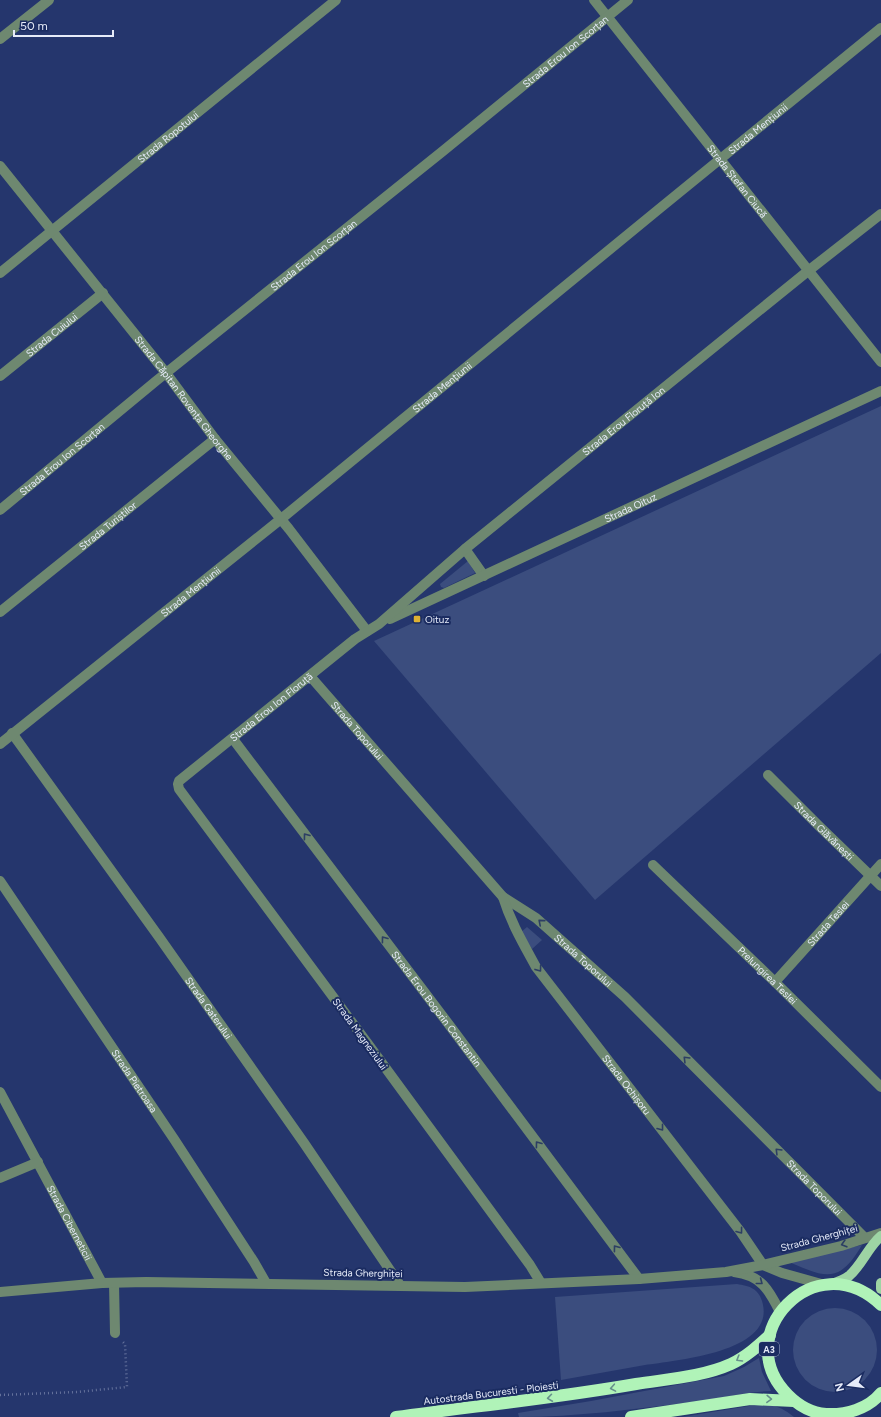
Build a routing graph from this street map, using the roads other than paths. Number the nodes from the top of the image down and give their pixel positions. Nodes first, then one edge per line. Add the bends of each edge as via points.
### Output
1 (49, 0) edge
2 (336, 0) edge
3 (594, 0) edge
4 (628, 0) edge
5 (608, 17) junction
6 (881, 28) edge
7 (0, 40) edge
8 (720, 160) junction
9 (0, 166) edge
10 (881, 214) edge
11 (52, 232) junction
12 (808, 271) junction
13 (0, 274) edge
14 (102, 293) junction
15 (881, 362) edge
16 (166, 373) junction
17 (0, 376) edge
18 (881, 391) edge
19 (215, 439) junction
20 (0, 510) edge
21 (281, 519) junction
22 (465, 549) junction
23 (484, 576) junction
24 (0, 612) edge
25 (379, 624) junction
26 (367, 631) junction
27 (310, 676) junction
28 (12, 734) junction
29 (233, 739) junction
30 (0, 744) edge
31 (768, 775) dead end
32 (178, 786) joint
33 (881, 864) edge
34 (653, 865) dead end
35 (870, 876) junction
36 (0, 881) edge
37 (881, 886) edge
38 (503, 897) junction
39 (775, 982) junction
40 (881, 1087) edge
41 (0, 1092) edge
42 (38, 1162) junction
43 (0, 1178) edge
44 (881, 1235) edge
45 (865, 1238) junction
46 (763, 1265) junction
47 (726, 1272) junction
48 (639, 1279) junction
49 (114, 1283) junction
50 (266, 1283) junction
51 (541, 1283) junction
52 (881, 1283) edge
53 (102, 1284) junction
54 (828, 1284) junction
55 (400, 1285) junction
56 (881, 1289) edge
57 (0, 1292) edge
58 (881, 1305) edge
59 (780, 1312) junction
60 (115, 1333) road end
61 (770, 1336) junction
62 (881, 1393) edge
63 (794, 1401) junction
64 (824, 1415) edge
65 (396, 1417) edge
66 (631, 1417) edge

1 - 7 street
2 - 11 street, Strada Ropotului
3 - 5 street, Strada Ștefan Ciucă
4 - 5 street, Strada Erou Ion Scorțan
5 - 8 street, Strada Ștefan Ciucă
5 - 16 street, Strada Erou Ion Scorțan
6 - 8 street, Strada Mențiunii
8 - 12 street, Strada Ștefan Ciucă
8 - 21 street, Strada Mențiunii
9 - 11 street, Strada Căpitan Rovența Gheorghe
10 - 12 street, Strada Erou Floruță Ion
11 - 13 street, Strada Ropotului
11 - 14 street, Strada Căpitan Rovența Gheorghe
12 - 15 street, Strada Ștefan Ciucă
12 - 22 street, Strada Erou Floruță Ion
14 - 16 street, Strada Căpitan Rovența Gheorghe
14 - 17 street, Strada Cuiului
16 - 19 street, Strada Căpitan Rovența Gheorghe
16 - 20 street, Strada Erou Ion Scorțan
18 - 23 street, Strada Oituz
19 - 21 street, Strada Căpitan Rovența Gheorghe
19 - 24 street, Strada Turiștilor
21 - 26 street, Strada Căpitan Rovența Gheorghe
21 - 28 street, Strada Mențiunii
22 - 23 street
22 - 25 street, Strada Erou Floruță Ion
23 - 25 street, Strada Oituz
25 - 26 street, Strada Erou Floruță Ion
26 - 27 street, Strada Erou Ion Floruță
27 - 29 street, Strada Erou Ion Floruță
27 - 38 street, Strada Toporului
28 - 30 street, Strada Mențiunii
28 - 55 street, Strada Gaterului via 159,937
29 - 32 street, Strada Erou Ion Floruță via 179,781
48 -> 29 street, Strada Erou Bogorin Constantin
31 - 35 street, Strada Glăvănești
32 - 51 street, Strada Magneziului
33 - 35 street, Strada Teslei
34 - 39 street, Prelungirea Teslei
35 - 37 street, Strada Glăvănești
35 - 39 street, Strada Teslei
36 - 50 street, Strada Pietroasa via 174,1140
45 -> 38 street, Strada Toporului via 625,997 536,918
38 -> 46 street, Strada Ochișoru via 517,934 536,966 740,1231
39 - 40 street, Prelungirea Teslei
41 - 42 street, Strada Ciberneticii
42 - 43 street
42 - 53 street, Strada Ciberneticii
44 - 45 street, Strada Gherghiței
44 - 54 main road, Strada Gherghiței via 854,1271 842,1280
45 -> 46 street, Strada Gherghiței
46 - 47 street, Strada Gherghiței
46 - 54 street via 782,1273
47 - 48 street, Strada Gherghiței
47 -> 59 street, Strada Gherghiței via 745,1274 758,1280 770,1292
48 - 51 street, Strada Gherghiței
49 - 50 street, Strada Gherghiței
49 - 53 street, Strada Gherghiței
49 - 60 street
50 - 55 street, Strada Gherghiței
51 - 55 street, Strada Gherghiței via 465,1287
52 - 56 main road
53 - 57 street, Strada Gherghiței
54 - 58 highway, A3 via 846,1285 860,1290
54 - 59 highway, A3 via 799,1294
59 - 61 highway, A3
61 - 63 highway, A3 via 770,1365 784,1391
61 -> 65 highway, Autostrada Bucuresti - Ploiesti / A3 via 741,1358 721,1368 690,1375 588,1392
62 - 64 highway, A3 via 867,1405 853,1411
63 - 64 highway, A3
66 -> 63 highway, A3 via 750,1399

